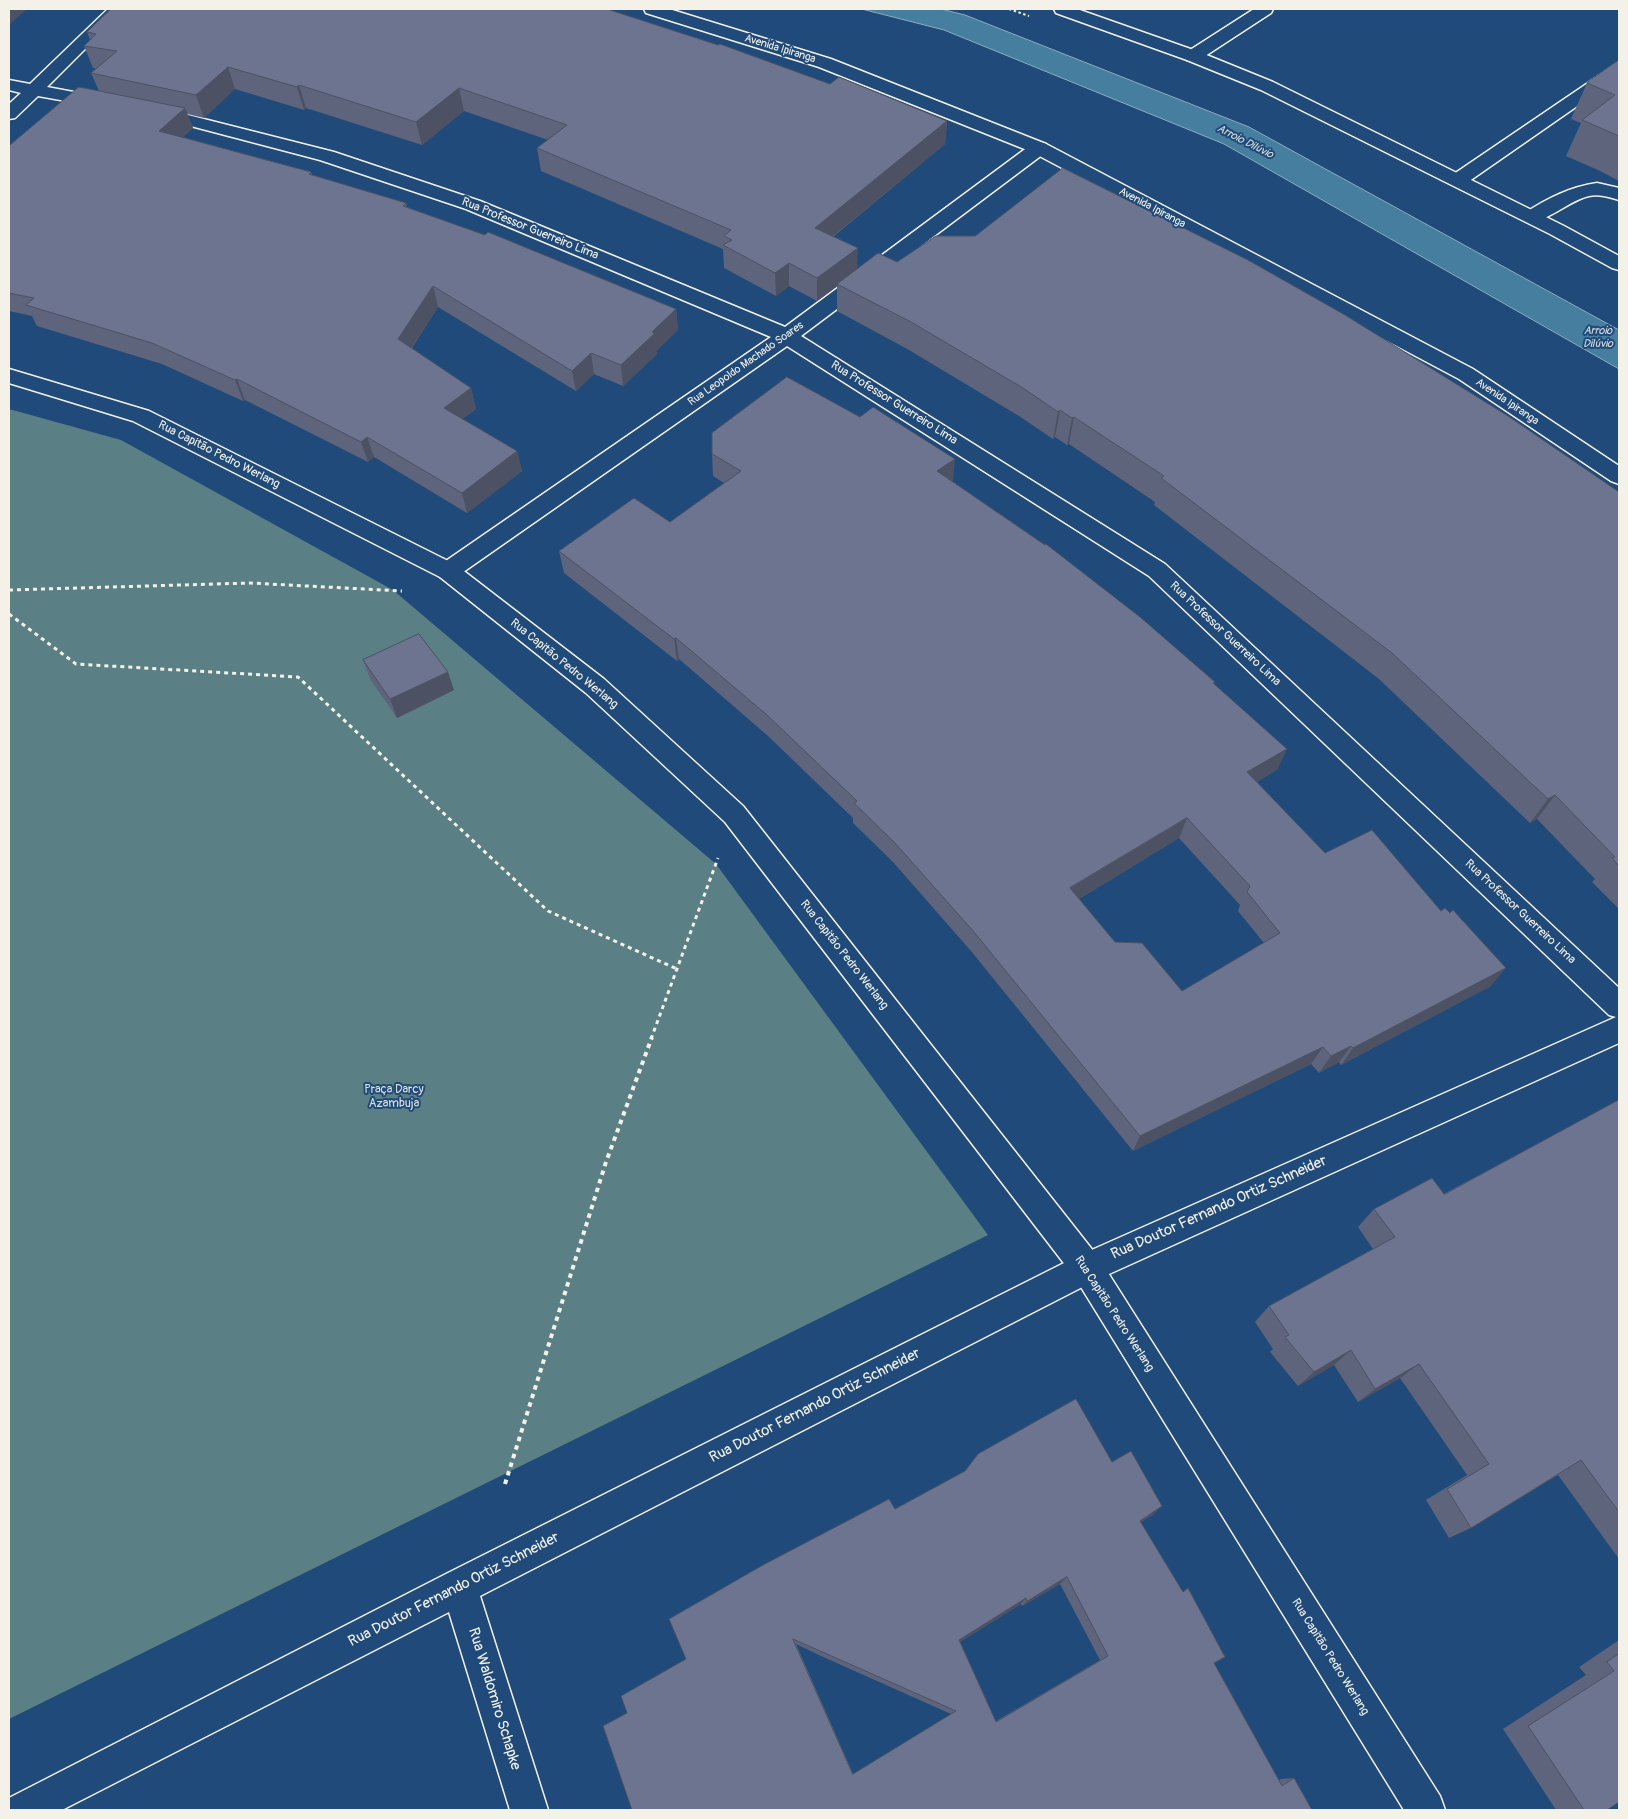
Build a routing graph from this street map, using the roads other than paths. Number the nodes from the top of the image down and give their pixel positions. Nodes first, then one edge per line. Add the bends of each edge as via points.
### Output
1 (118, 9) edge
2 (652, 9) edge
3 (1062, 9) edge
4 (1266, 9) edge
5 (1193, 56) junction
6 (1619, 70) edge
7 (9, 85) edge
8 (36, 89) junction
9 (9, 114) edge
10 (1039, 148) junction
11 (1458, 180) junction
12 (1619, 194) edge
13 (1532, 217) junction
14 (1619, 264) edge
15 (787, 336) junction
16 (9, 376) edge
17 (1619, 476) edge
18 (448, 571) junction
19 (1619, 1006) edge
20 (1619, 1028) edge
21 (1087, 1268) junction
22 (459, 1587) junction
23 (23, 1810) edge
24 (529, 1810) edge
25 (1426, 1810) edge

1 - 8 street
2 - 10 street, Avenida Ipiranga via 825,63
3 - 5 street
4 - 5 street
5 - 11 street via 1267,86
6 - 11 street
7 - 8 street, Rua Professor Guerreiro Lima
8 - 9 street
8 - 15 street, Rua Professor Guerreiro Lima via 188,120 327,156 473,205
10 - 15 street, Rua Leopoldo Machado Soares
10 - 17 street, Avenida Ipiranga via 1466,374
11 - 13 street
12 - 13 street via 1595,188 1554,204
13 - 14 street
15 - 18 street, Rua Leopoldo Machado Soares
15 - 19 street, Rua Professor Guerreiro Lima via 1157,570
16 - 18 street, Rua Capitão Pedro Werlang via 141,416
18 - 21 street, Rua Capitão Pedro Werlang via 595,686 734,814
20 - 21 street, Rua Doutor Fernando Ortiz Schneider
21 - 22 street, Rua Doutor Fernando Ortiz Schneider
21 - 25 street, Rua Capitão Pedro Werlang
22 - 23 street, Rua Doutor Fernando Ortiz Schneider
22 - 24 street, Rua Waldomiro Schapke

